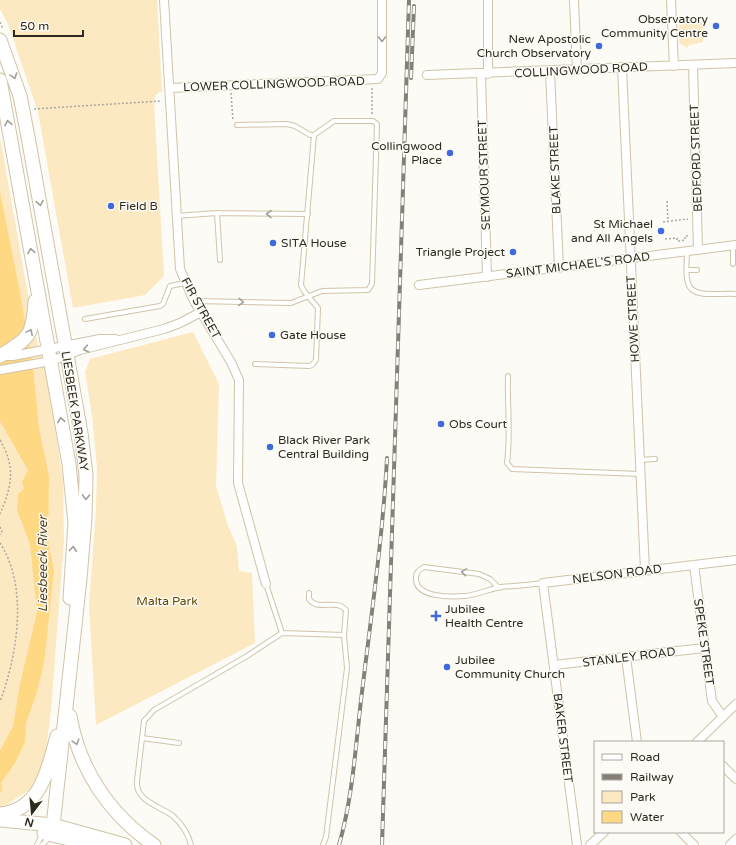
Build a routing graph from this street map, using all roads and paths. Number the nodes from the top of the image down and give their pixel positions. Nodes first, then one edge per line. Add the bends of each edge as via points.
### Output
1 (164, 0) edge
2 (382, 0) edge
3 (488, 0) edge
4 (574, 0) edge
5 (671, 0) edge
6 (0, 40) edge
7 (736, 63) edge
8 (674, 66) junction
9 (693, 66) junction
10 (622, 68) junction
11 (577, 70) junction
12 (550, 72) junction
13 (485, 74) junction
14 (427, 75) dead end
15 (0, 80) edge
16 (231, 85) junction
17 (170, 88) junction
18 (372, 94) dead end
19 (171, 101) junction
20 (34, 109) dead end
21 (373, 121) junction
22 (237, 125) joint
23 (314, 135) junction
24 (667, 201) dead end
25 (217, 213) junction
26 (308, 214) junction
27 (176, 216) junction
28 (663, 222) dead end
29 (668, 222) junction
30 (689, 223) dead end
31 (690, 232) dead end
32 (665, 239) dead end
33 (735, 245) edge
34 (698, 250) junction
35 (687, 251) junction
36 (630, 258) junction
37 (220, 260) dead end
38 (733, 264) dead end
39 (559, 268) junction
40 (687, 270) junction
41 (697, 270) dead end
42 (487, 277) junction
43 (36, 279) junction
44 (185, 283) junction
45 (419, 285) dead end
46 (736, 294) edge
47 (309, 297) junction
48 (194, 301) junction
49 (201, 312) junction
50 (85, 319) dead end
51 (66, 350) junction
52 (50, 355) junction
53 (0, 356) edge
54 (255, 364) dead end
55 (0, 370) edge
56 (508, 376) dead end
57 (0, 440) edge
58 (655, 459) dead end
59 (640, 460) junction
60 (641, 474) junction
61 (0, 514) edge
62 (0, 527) edge
63 (0, 535) edge
64 (0, 543) edge
65 (736, 560) edge
66 (694, 565) junction
67 (645, 571) junction
68 (543, 583) junction
69 (266, 584) joint
70 (499, 588) junction
71 (309, 593) dead end
72 (282, 633) junction
73 (344, 634) junction
74 (704, 648) junction
75 (626, 657) junction
76 (554, 665) junction
77 (0, 702) edge
78 (67, 704) junction
79 (736, 704) edge
80 (723, 717) junction
81 (57, 736) junction
82 (142, 738) junction
83 (637, 741) edge
84 (698, 741) edge
85 (178, 743) dead end
86 (724, 767) edge
87 (736, 779) edge
88 (0, 814) edge
89 (0, 820) edge
90 (0, 826) edge
91 (47, 832) edge
92 (603, 833) edge
93 (683, 833) edge
94 (736, 839) edge
95 (37, 845) edge
96 (95, 845) edge
97 (126, 845) edge
98 (154, 845) edge
99 (191, 845) edge
100 (323, 845) edge
101 (577, 845) edge
102 (590, 845) edge
103 (694, 845) edge
104 (730, 845) edge

1 - 17 street, FIR STREET
2 -> 16 street, LOWER COLLINGWOOD ROAD via 382,73 378,79
3 - 13 street, SEYMOUR STREET
4 - 11 street
5 - 8 street
6 -> 51 main road, LIESBEEK PARKWAY via 15,81 26,126
7 - 9 street, COLLINGWOOD ROAD
8 - 9 street, COLLINGWOOD ROAD
8 - 10 street, COLLINGWOOD ROAD
9 - 34 street, BEDFORD STREET
10 - 11 street, COLLINGWOOD ROAD
10 - 36 street, HOWE STREET
11 - 12 street, COLLINGWOOD ROAD
12 - 13 street, COLLINGWOOD ROAD
12 - 39 street, BLAKE STREET
13 - 14 street, COLLINGWOOD ROAD
13 - 42 street, SEYMOUR STREET
43 -> 15 main road, LIESBEEK PARKWAY
16 - 17 street, LOWER COLLINGWOOD ROAD
16 - 22 path via 232,120
17 - 19 street, FIR STREET
18 - 21 path
19 - 20 path
19 - 27 street, FIR STREET
21 - 23 lane via 334,121
21 - 47 lane via 378,127 371,288 365,291 322,291
22 - 23 lane via 287,124
23 - 26 lane
24 - 29 path
26 -> 25 lane
25 - 27 lane
25 - 37 lane
26 - 47 lane via 301,285
27 - 44 street, FIR STREET via 180,269
28 - 29 path
29 - 30 path via 688,219
31 - 32 path via 690,236 685,236 685,240
33 - 34 street, SAINT MICHAEL'S ROAD
33 - 38 lane
34 - 35 street, SAINT MICHAEL'S ROAD
35 - 36 street, SAINT MICHAEL'S ROAD
35 - 40 lane
36 - 39 street, SAINT MICHAEL'S ROAD
36 - 59 street, HOWE STREET
39 - 42 street, SAINT MICHAEL'S ROAD
40 - 41 lane
40 - 46 lane via 688,284 693,291 701,294
42 - 45 street, SAINT MICHAEL'S ROAD
43 - 52 main road, LIESBEEK PARKWAY
53 -> 43 main road via 20,344 32,328
44 - 48 street, FIR STREET
44 - 50 lane via 170,286 160,306
48 -> 47 lane via 291,303
47 - 54 lane via 318,308 315,363 309,366
48 - 49 street, FIR STREET
49 - 51 street via 168,328 121,339 100,339
49 - 69 street, FIR STREET via 234,366 239,380 238,482
51 - 52 street
51 - 52 street
51 -> 78 main road, LIESBEEK PARKWAY via 85,459 86,493
52 - 53 street
52 - 55 street
81 -> 52 main road, LIESBEEK PARKWAY via 66,664 75,523 69,464
56 - 60 lane via 507,403 510,421 507,463 512,469
57 - 61 path via 9,457 11,468 9,491
58 - 59 lane
59 - 60 street, HOWE STREET
60 - 67 street, HOWE STREET
62 - 63 path
64 - 77 path via 12,565 17,616 14,653
65 - 66 street, NELSON ROAD
66 - 67 street, NELSON ROAD
66 - 74 street, SPEKE STREET
67 - 68 street, NELSON ROAD
68 - 70 lane, NELSON ROAD
68 - 76 street, BAKER STREET
69 - 72 lane
70 -> 70 lane, NELSON ROAD via 490,579 472,573 424,567 416,574 418,587 432,594 465,596
71 - 73 lane via 312,604 343,607 346,613
72 - 73 lane
72 - 82 lane via 154,710 144,721
73 - 100 lane via 346,668 326,838
74 - 75 street, STANLEY ROAD
74 - 80 street, SPEKE STREET via 712,701
75 - 76 street, STANLEY ROAD
75 - 83 street
76 - 101 street, BAKER STREET
78 - 91 main road, LIESBEEK PARKWAY
78 -> 98 main road via 79,752 96,786 128,824
79 - 80 street
80 - 84 street
81 - 88 main road via 44,781 37,792 19,808
81 - 91 main road, LIESBEEK PARKWAY
82 - 85 lane
82 - 99 lane via 137,790 184,827
86 - 87 street
89 - 91 main road
90 - 91 main road
91 - 95 lane
91 - 96 main road
91 - 97 main road
92 - 102 street
93 - 103 street
94 - 104 street

